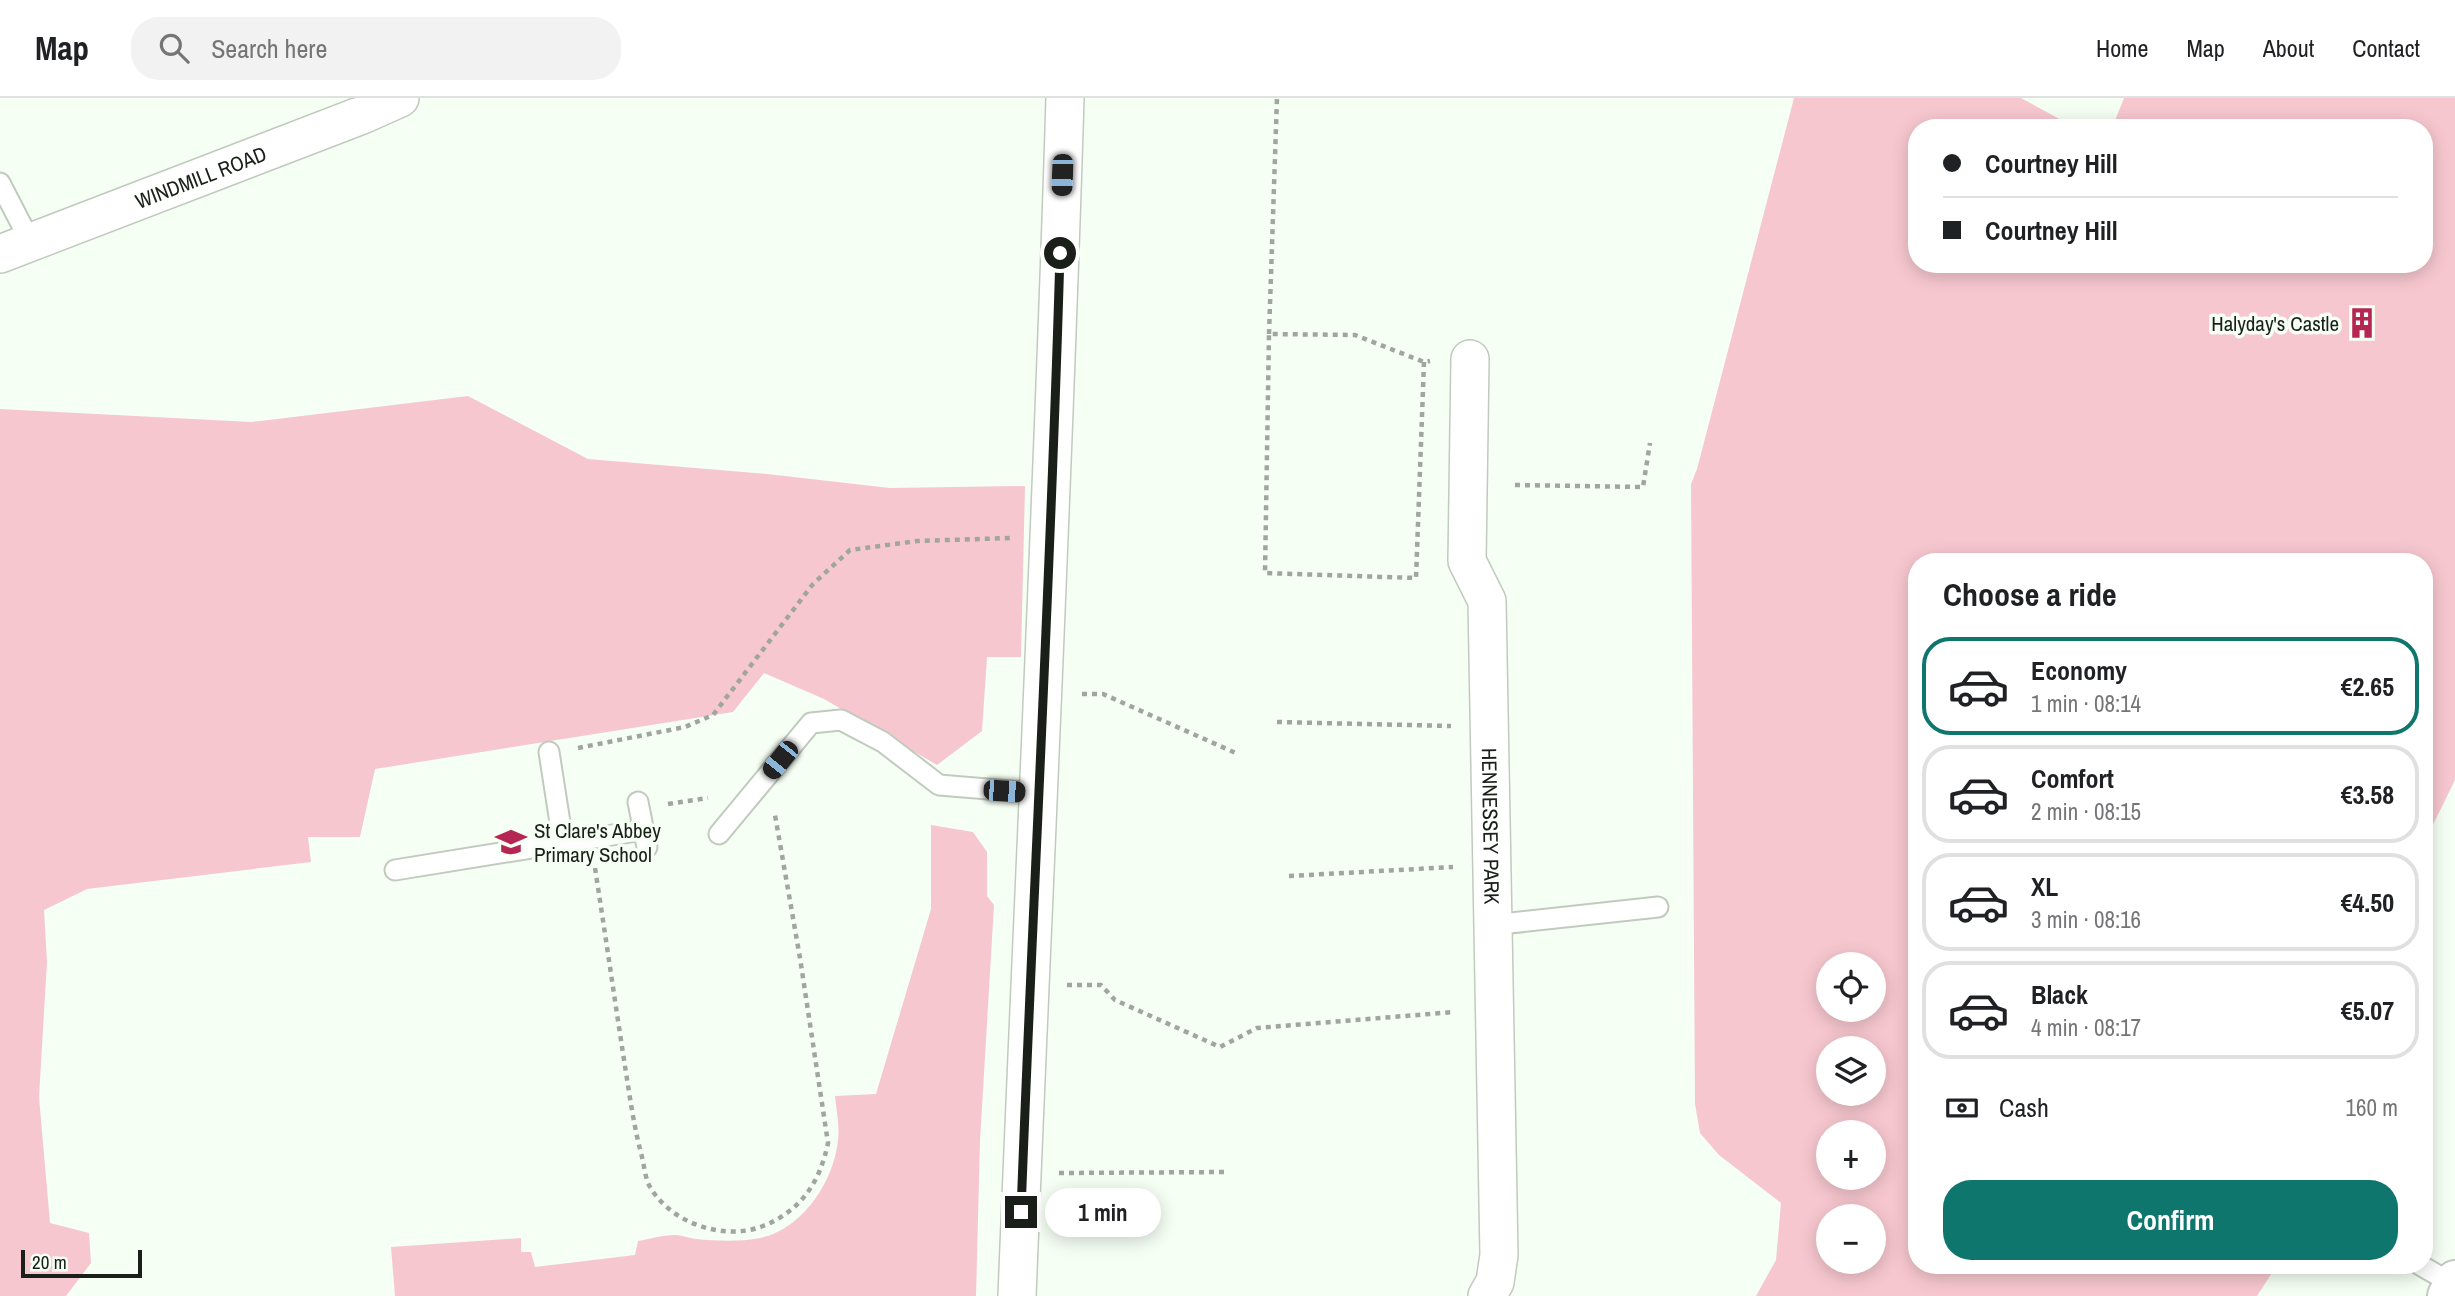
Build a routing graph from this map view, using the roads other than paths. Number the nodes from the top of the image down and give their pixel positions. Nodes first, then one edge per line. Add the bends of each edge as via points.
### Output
1 (400, 98) edge
2 (1065, 98) edge
3 (0, 183) edge
4 (16, 249) edge
5 (1470, 359) road end
6 (549, 752) dead end
7 (1037, 793) junction
8 (648, 804) road end
9 (719, 834) dead end
10 (563, 842) junction
11 (395, 870) dead end
12 (1658, 907) dead end
13 (1492, 925) junction
14 (2433, 1274) edge
15 (2452, 1287) edge
16 (1017, 1296) edge
17 (1487, 1296) edge

1 - 4 street, WINDMILL ROAD
2 - 7 street
3 - 4 lane
5 - 13 street, HENNESSEY PARK via 1467,561 1487,601
6 - 10 lane
7 - 9 lane via 939,785 883,742 841,720 811,723
7 - 16 street
8 - 10 lane via 645,839
10 - 11 lane
12 - 13 lane
13 - 17 street, HENNESSEY PARK via 1499,1255 1495,1282
14 - 15 lane

